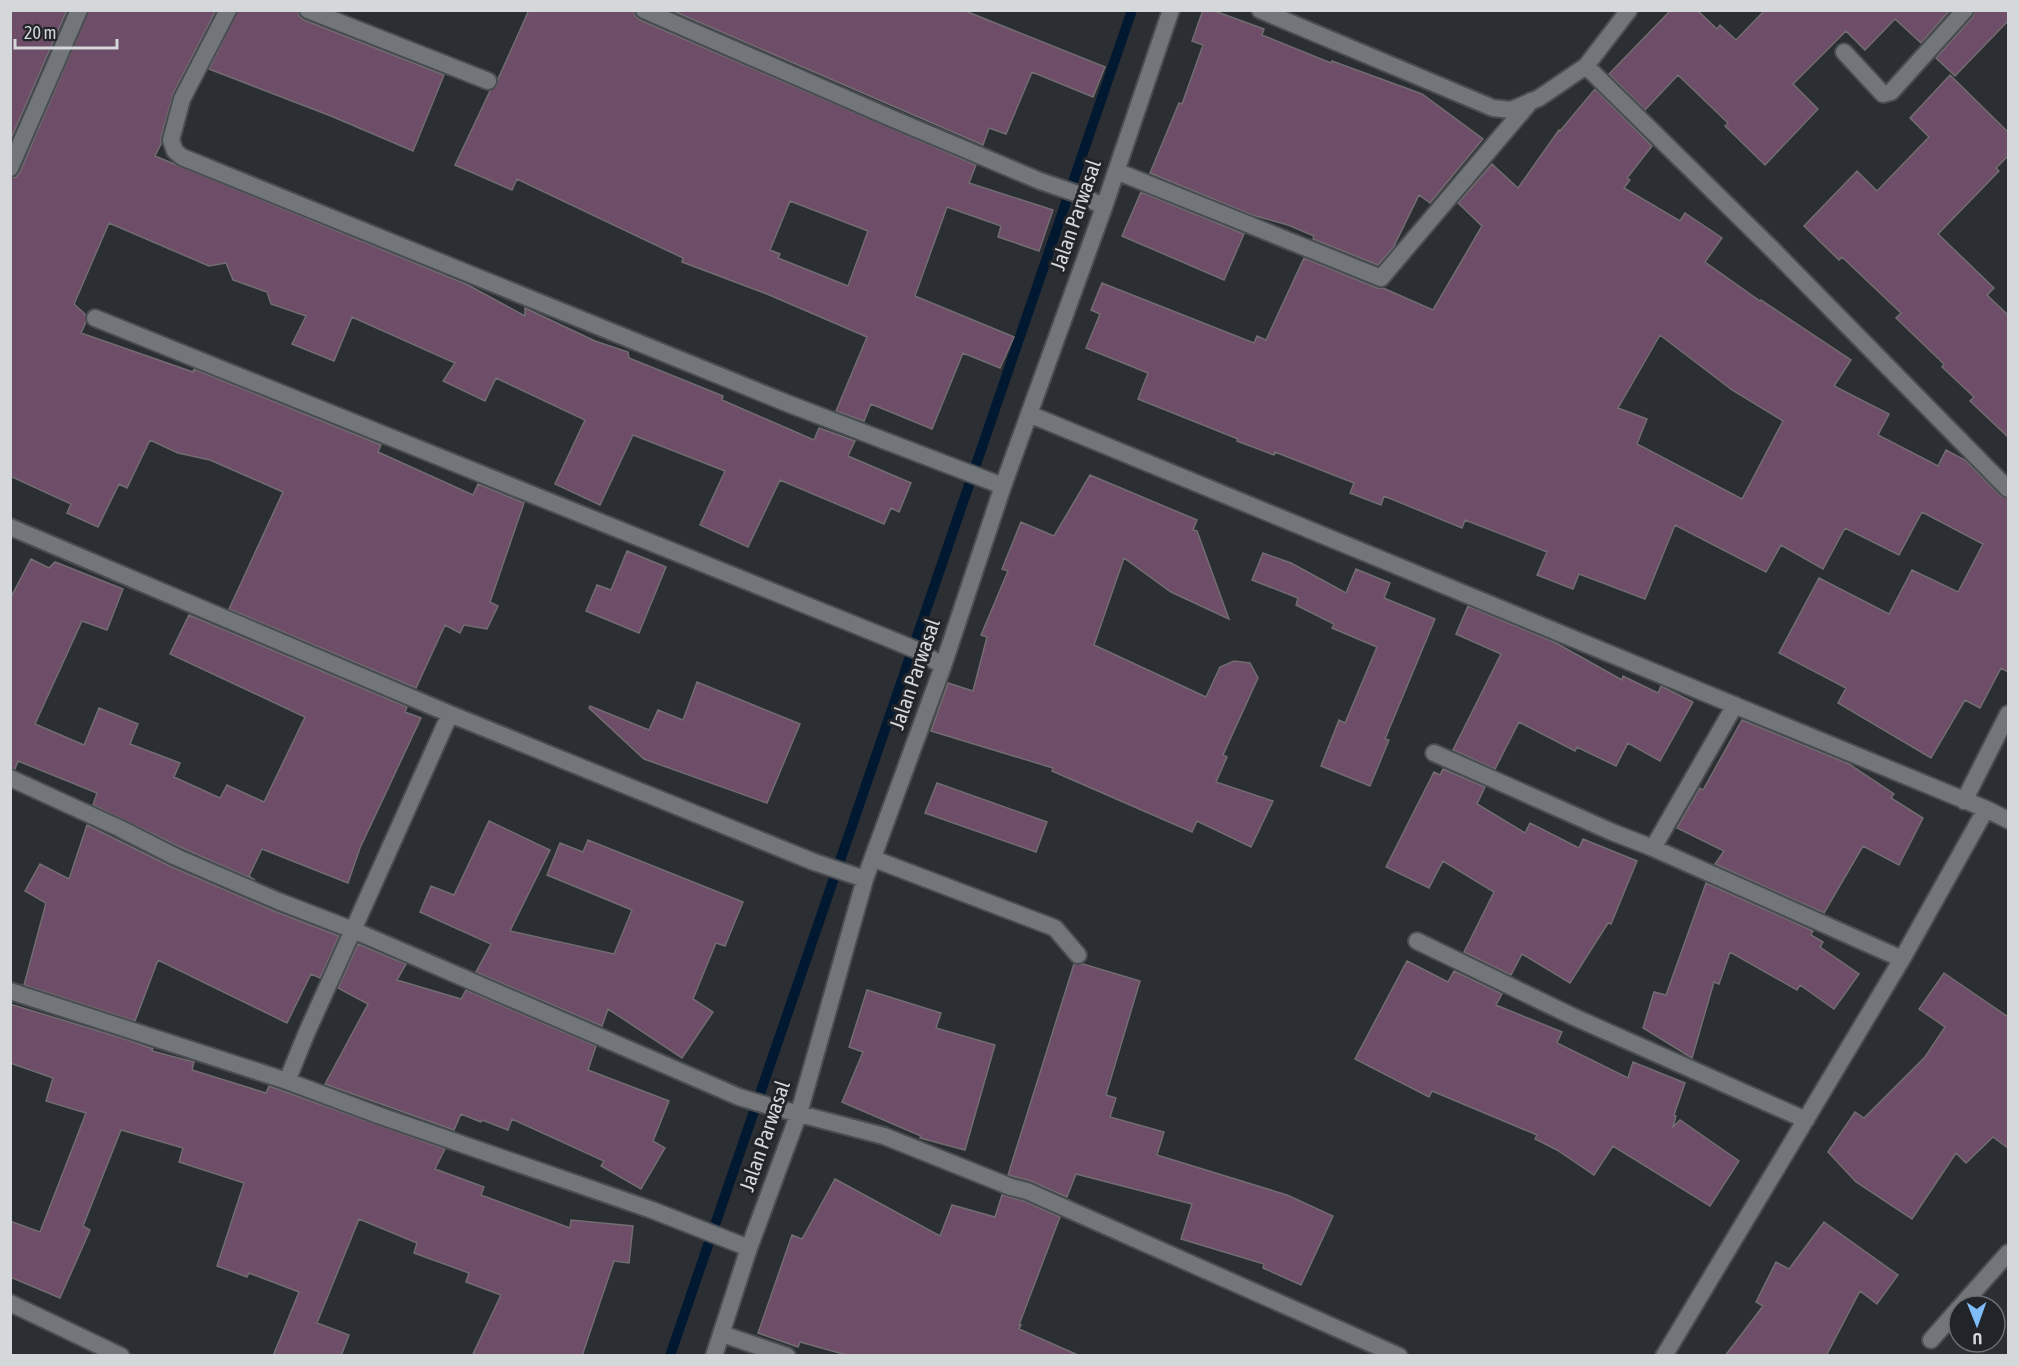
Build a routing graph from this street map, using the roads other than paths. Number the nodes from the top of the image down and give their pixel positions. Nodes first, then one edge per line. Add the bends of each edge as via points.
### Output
1 (79, 10) edge
2 (228, 10) edge
3 (308, 10) edge
4 (644, 10) edge
5 (1171, 10) edge
6 (1260, 10) edge
7 (1629, 10) edge
8 (1965, 10) edge
9 (1844, 52) dead end
10 (1586, 66) junction
11 (488, 81) dead end
12 (1531, 101) junction
13 (10, 168) edge
14 (1116, 171) junction
15 (1104, 207) junction
16 (95, 318) dead end
17 (1029, 414) junction
18 (1003, 486) junction
19 (2008, 489) edge
20 (10, 527) edge
21 (942, 666) junction
22 (1735, 705) junction
23 (450, 714) junction
24 (2008, 714) edge
25 (1434, 753) dead end
26 (10, 778) edge
27 (1964, 801) junction
28 (1986, 809) junction
29 (2008, 820) edge
30 (1653, 848) junction
31 (874, 859) junction
32 (861, 877) junction
33 (353, 930) junction
34 (1418, 941) dead end
35 (1078, 955) dead end
36 (1902, 959) junction
37 (10, 991) edge
38 (287, 1082) junction
39 (799, 1113) junction
40 (1806, 1120) junction
41 (749, 1248) junction
42 (2008, 1253) edge
43 (1972, 1294) edge
44 (10, 1303) edge
45 (1947, 1322) edge
46 (722, 1334) junction
47 (1931, 1340) dead end
48 (121, 1356) edge
49 (714, 1356) edge
50 (787, 1356) edge
51 (1399, 1356) edge
52 (1664, 1356) edge

1 - 13 street
2 - 18 street via 182,99 171,140 182,157 789,404
3 - 11 street
4 - 15 street
5 - 14 street, Jalan Parwasal
6 - 12 street via 1493,108 1511,110
7 - 10 street
8 - 9 street via 1887,94 1882,94
10 - 12 street
10 - 19 street
12 - 14 street via 1382,278
14 - 15 street, Jalan Parwasal
15 - 17 street, Jalan Parwasal
16 - 21 street via 920,651
17 - 18 street, Jalan Parwasal
17 - 22 street
18 - 21 street, Jalan Parwasal
20 - 23 street
21 - 31 street, Jalan Parwasal
22 - 27 street
22 - 30 street
23 - 32 street via 814,862
23 - 33 street
24 - 27 street
25 - 30 street
26 - 33 street via 176,857
27 - 28 street
28 - 29 street
28 - 36 street
30 - 36 street
31 - 32 street, Jalan Parwasal
31 - 35 street via 1055,928
32 - 39 street, Jalan Parwasal
33 - 38 street
33 - 39 street via 739,1097
34 - 40 street via 1574,1017
36 - 40 street
37 - 38 street
38 - 41 street
39 - 41 street, Jalan Parwasal
39 - 51 street via 884,1136 1027,1191
40 - 52 street
41 - 46 street, Jalan Parwasal
42 - 43 street
44 - 48 street
45 - 47 street
46 - 49 street, Jalan Parwasal
46 - 50 street

